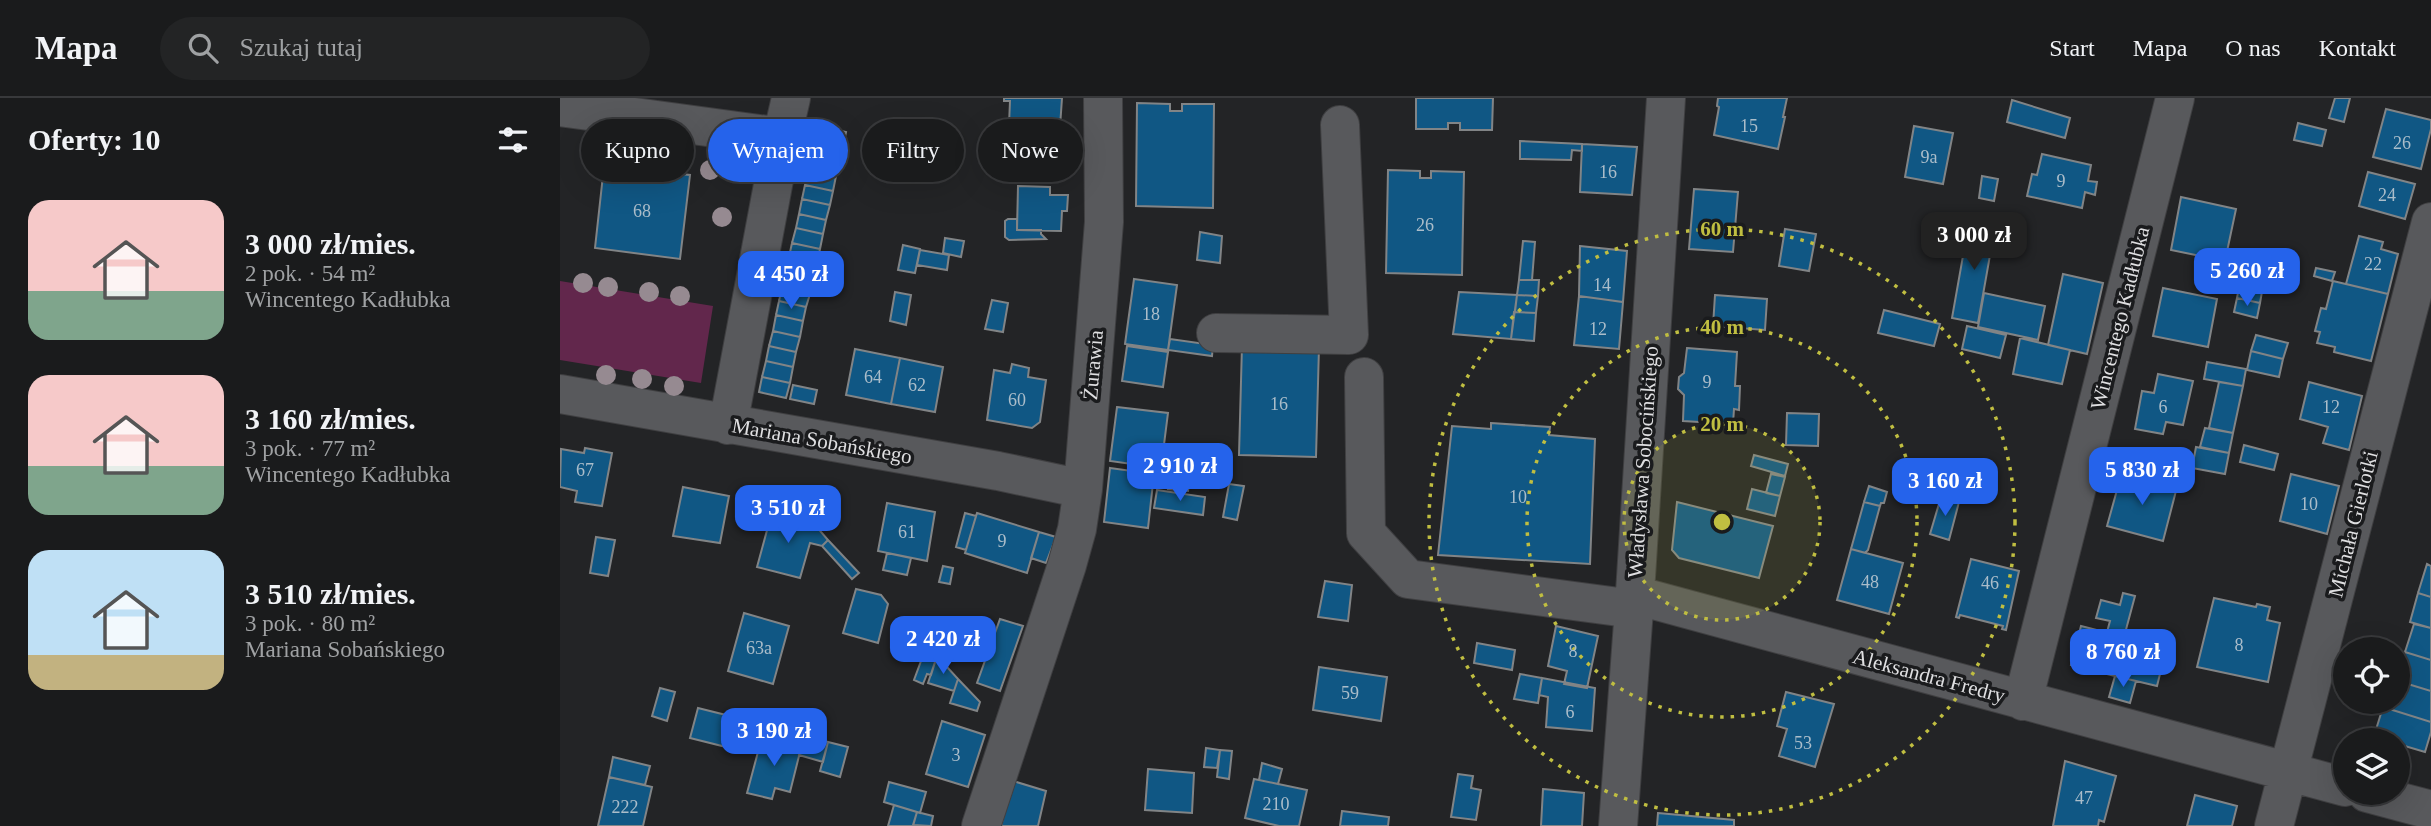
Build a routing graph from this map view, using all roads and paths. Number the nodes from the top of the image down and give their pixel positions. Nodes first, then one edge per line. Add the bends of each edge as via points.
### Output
1 (791, 98) edge
2 (1103, 98) edge
3 (1666, 98) edge
4 (2175, 98) edge
5 (560, 107) edge
6 (786, 119) edge
7 (1340, 125) dead end
8 (708, 127) edge
9 (774, 182) edge
10 (2431, 222) edge
11 (1216, 333) dead end
12 (1364, 377) dead end
13 (560, 394) edge
14 (729, 425) junction
15 (1083, 489) junction
16 (1635, 602) junction
17 (2023, 701) junction
18 (2290, 771) junction
19 (2333, 784) edge
20 (2410, 804) edge
21 (2431, 810) edge
22 (981, 826) edge
23 (1618, 826) edge
24 (2274, 826) edge

1 - 6 street
2 - 15 street, Żurawia via 1104,222
3 - 16 street, Władysława Sobocińskiego
4 - 17 street, Wincentego Kadłubka
5 - 8 street
7 - 11 street via 1349,335
9 - 14 street
10 - 18 street, Michała Gierlotki
12 - 16 street, Aleksandra Fredry via 1366,533 1408,579
13 - 14 street, Mariana Sobańskiego
14 - 15 street, Mariana Sobańskiego
15 - 22 street, Żurawia via 1067,565
16 - 17 street, Aleksandra Fredry
16 - 23 street, Władysława Sobocińskiego
17 - 18 street, Aleksandra Fredry
18 - 19 street, Aleksandra Fredry
18 - 24 street, Michała Gierlotki
20 - 21 street

